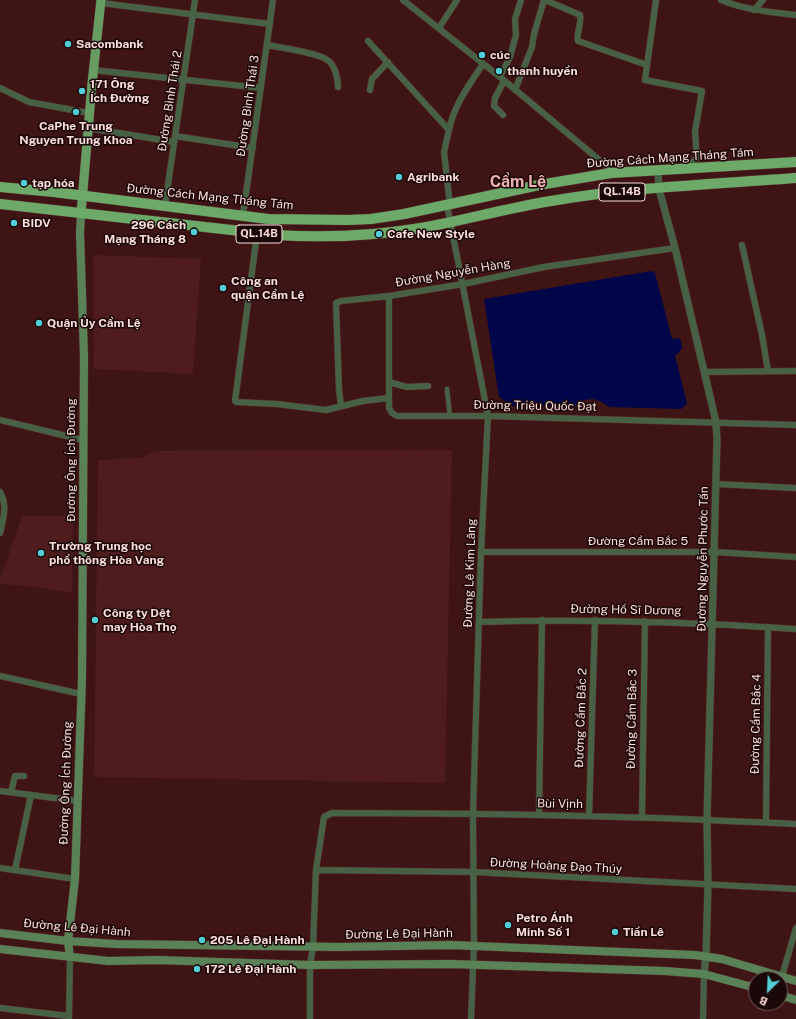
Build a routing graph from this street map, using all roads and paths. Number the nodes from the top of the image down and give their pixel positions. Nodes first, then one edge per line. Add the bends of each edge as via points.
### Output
1 (195, 0) edge
2 (274, 0) edge
3 (403, 0) edge
4 (457, 0) edge
5 (521, 0) edge
6 (545, 0) edge
7 (656, 0) edge
8 (721, 0) edge
9 (763, 0) edge
10 (101, 1) edge
11 (754, 10) junction
12 (193, 14) junction
13 (796, 15) edge
14 (270, 24) junction
15 (439, 28) junction
16 (368, 41) dead end
17 (267, 45) junction
18 (388, 62) junction
19 (483, 64) junction
20 (647, 65) junction
21 (93, 70) junction
22 (185, 79) junction
23 (502, 79) junction
24 (338, 87) dead end
25 (0, 88) edge
26 (261, 88) junction
27 (370, 90) dead end
28 (515, 90) junction
29 (89, 113) junction
30 (503, 115) dead end
31 (88, 128) junction
32 (449, 130) junction
33 (175, 139) junction
34 (253, 148) junction
35 (796, 162) edge
36 (686, 168) junction
37 (658, 170) junction
38 (615, 173) junction
39 (796, 178) edge
40 (0, 187) edge
41 (659, 188) junction
42 (82, 196) junction
43 (0, 204) edge
44 (165, 205) junction
45 (448, 205) junction
46 (81, 213) junction
47 (243, 216) junction
48 (450, 222) junction
49 (257, 234) junction
50 (742, 245) dead end
51 (675, 248) junction
52 (463, 284) junction
53 (389, 296) junction
54 (768, 371) junction
55 (796, 371) edge
56 (704, 372) junction
57 (389, 382) junction
58 (428, 386) dead end
59 (447, 389) dead end
60 (388, 398) junction
61 (340, 406) junction
62 (488, 416) junction
63 (450, 417) junction
64 (0, 420) edge
65 (716, 422) junction
66 (796, 425) edge
67 (83, 440) junction
68 (716, 484) junction
69 (796, 488) edge
70 (0, 492) edge
71 (0, 533) edge
72 (481, 552) junction
73 (715, 552) junction
74 (796, 557) edge
75 (542, 620) junction
76 (595, 620) junction
77 (645, 621) junction
78 (479, 622) junction
79 (713, 623) junction
80 (768, 627) junction
81 (796, 629) edge
82 (0, 676) edge
83 (81, 694) junction
84 (24, 776) dead end
85 (0, 791) edge
86 (11, 792) junction
87 (31, 795) junction
88 (78, 801) junction
89 (473, 814) junction
90 (539, 815) junction
91 (589, 816) junction
92 (642, 817) junction
93 (707, 820) junction
94 (766, 822) junction
95 (796, 824) edge
96 (0, 868) edge
97 (15, 870) junction
98 (316, 870) junction
99 (474, 872) junction
100 (75, 879) junction
101 (708, 884) junction
102 (796, 889) edge
103 (796, 928) edge
104 (0, 933) edge
105 (68, 941) junction
106 (474, 945) junction
107 (313, 947) junction
108 (0, 949) edge
109 (706, 956) junction
110 (70, 957) junction
111 (473, 964) junction
112 (310, 965) junction
113 (764, 971) edge
114 (783, 971) edge
115 (704, 974) junction
116 (748, 986) edge
117 (0, 1008) edge
118 (69, 1018) edge
119 (310, 1019) edge
120 (471, 1019) edge
121 (703, 1019) edge

1 - 12 street, Đường Bình Thái 2
2 - 14 street, Đường Bình Thái 3
3 - 15 street
4 - 15 street
5 - 23 street via 515,19 516,35
6 - 20 street via 580,15 578,41
6 - 28 street via 532,47
7 - 20 street
8 - 11 street
9 - 11 street
10 - 12 street, Đường Ông Ích Đường
10 - 21 main road, Đường Ông Ích Đường
11 - 13 street
12 - 14 street, Đường Ông Ích Đường
12 - 22 street, Đường Bình Thái 2
14 - 17 street, Đường Bình Thái 3
15 - 19 street
16 - 18 street
17 - 24 street via 327,60 335,72
17 - 26 street, Đường Bình Thái 3
18 - 27 street via 372,79
18 - 32 street
19 - 23 street
19 - 32 street, Đường Lê Kim Lăng via 461,98
20 - 36 street via 645,80 702,90 695,132 697,158
21 - 22 street
21 - 29 main road, Đường Ông Ích Đường
22 - 26 street
22 - 33 street, Đường Bình Thái 2
23 - 28 street
23 - 30 street via 494,106
25 - 29 street via 30,102
26 - 34 street, Đường Bình Thái 3
28 - 38 street
29 - 31 main road, Đường Ông Ích Đường
31 - 33 street
31 - 42 main road, Đường Ông Ích Đường
32 - 45 street, Đường Lê Kim Lăng via 444,152
33 - 34 street
33 - 44 street, Đường Bình Thái 2
34 - 47 street, Đường Bình Thái 3
35 - 36 highway, Đường Cách Mạng Tháng Tám / QL.14B
36 - 37 highway, Đường Cách Mạng Tháng Tám / QL.14B
37 - 38 highway, Đường Cách Mạng Tháng Tám / QL.14B
37 - 41 street, Đường Nguyễn Phước Tấn
38 - 45 highway, Đường Cách Mạng Tháng Tám / QL.14B via 539,184
39 - 41 highway, QL.14B
40 - 42 highway, Đường Cách Mạng Tháng Tám / QL.14B
41 - 48 highway, QL.14B via 558,200
41 - 51 street, Đường Nguyễn Phước Tấn
42 - 44 highway, Đường Cách Mạng Tháng Tám / QL.14B
42 - 46 main road, Đường Ông Ích Đường
43 - 46 highway, QL.14B
44 - 47 highway, Đường Cách Mạng Tháng Tám / QL.14B
45 - 47 highway, Đường Cách Mạng Tháng Tám / QL.14B via 371,219 294,220
45 - 48 street, Đường Lê Kim Lăng
46 - 49 highway, QL.14B
46 - 67 main road, Đường Ông Ích Đường
48 - 49 highway, QL.14B via 396,232 353,236
48 - 52 street, Đường Lê Kim Lăng
49 - 61 street via 235,401 326,410
50 - 54 street
51 - 52 street, Đường Nguyễn Hàng via 544,267
51 - 56 street, Đường Nguyễn Phước Tấn
52 - 53 street, Đường Nguyễn Hàng
52 - 62 street, Đường Lê Kim Lăng
53 - 57 street, Đường Triệu Quốc Đạt
53 - 61 street, Đường Nguyễn Hàng via 357,298 336,303
54 - 55 street
54 - 56 street
56 - 65 street, Đường Nguyễn Phước Tấn
57 - 58 street via 407,387
57 - 60 street, Đường Triệu Quốc Đạt
59 - 63 street
60 - 61 street
60 - 63 street, Đường Triệu Quốc Đạt via 392,414 397,416
62 - 63 street, Đường Triệu Quốc Đạt
62 - 65 street, Đường Triệu Quốc Đạt
62 - 72 street, Đường Lê Kim Lăng
64 - 67 street
65 - 66 street, Đường Triệu Quốc Đạt
65 - 68 street, Đường Nguyễn Phước Tấn
67 - 83 main road, Đường Ông Ích Đường
68 - 69 street
68 - 73 street, Đường Nguyễn Phước Tấn
70 - 71 street via 4,504
72 - 73 street, Đường Cẩm Bắc 5
72 - 78 street, Đường Lê Kim Lăng
73 - 74 street, Đường Cẩm Bắc 5
73 - 79 street, Đường Nguyễn Phước Tấn
75 - 76 street, Đường Hồ Sĩ Dương
75 - 78 street, Đường Hồ Sĩ Dương
75 - 90 street
76 - 77 street, Đường Hồ Sĩ Dương
76 - 91 street, Đường Cẩm Bắc 2
77 - 79 street, Đường Hồ Sĩ Dương
77 - 92 street, Đường Cẩm Bắc 3
78 - 89 street, Đường Lê Kim Lăng
79 - 80 street, Đường Hồ Sĩ Dương
79 - 93 street, Đường Nguyễn Phước Tấn
80 - 81 street, Đường Hồ Sĩ Dương
80 - 94 street, Đường Cẩm Bắc 4
82 - 83 street
83 - 88 main road, Đường Ông Ích Đường
84 - 86 street via 15,776
85 - 86 street
86 - 87 street
87 - 88 street
87 - 97 street
88 - 100 main road, Đường Ông Ích Đường
89 - 90 street, Bùi Vịnh
89 - 98 street, Bùi Vịnh via 332,813 324,817
89 - 99 street, Đường Lê Kim Lăng
90 - 91 street, Bùi Vịnh
91 - 92 street, Bùi Vịnh
92 - 93 street, Bùi Vịnh
93 - 94 street, Bùi Vịnh
93 - 101 street, Đường Nguyễn Phước Tấn
94 - 95 street, Bùi Vịnh
96 - 97 street
97 - 100 street
98 - 99 street, Đường Hoàng Đạo Thúy
98 - 107 street
99 - 101 street, Đường Hoàng Đạo Thúy
99 - 106 street, Đường Lê Kim Lăng
100 - 105 main road, Đường Ông Ích Đường
101 - 102 street, Đường Hoàng Đạo Thúy
101 - 109 street, Đường Nguyễn Phước Tấn
103 - 114 street
104 - 105 main road, Đường Lê Đại Hành
105 - 107 main road, Đường Lê Đại Hành
105 - 110 main road, Đường Ông Ích Đường
106 - 107 main road, Đường Lê Đại Hành
106 - 109 main road, Đường Lê Đại Hành
106 - 111 street, Đường Lê Kim Lăng
107 - 112 street
108 - 110 main road
109 - 113 main road, Đường Lê Đại Hành
109 - 115 street, Đường Nguyễn Phước Tấn
110 - 112 main road via 108,961
110 - 118 street
111 - 112 main road
111 - 115 main road
111 - 120 street, Đường Lê Kim Lăng
112 - 119 street
115 - 116 main road
115 - 121 street
117 - 118 street

